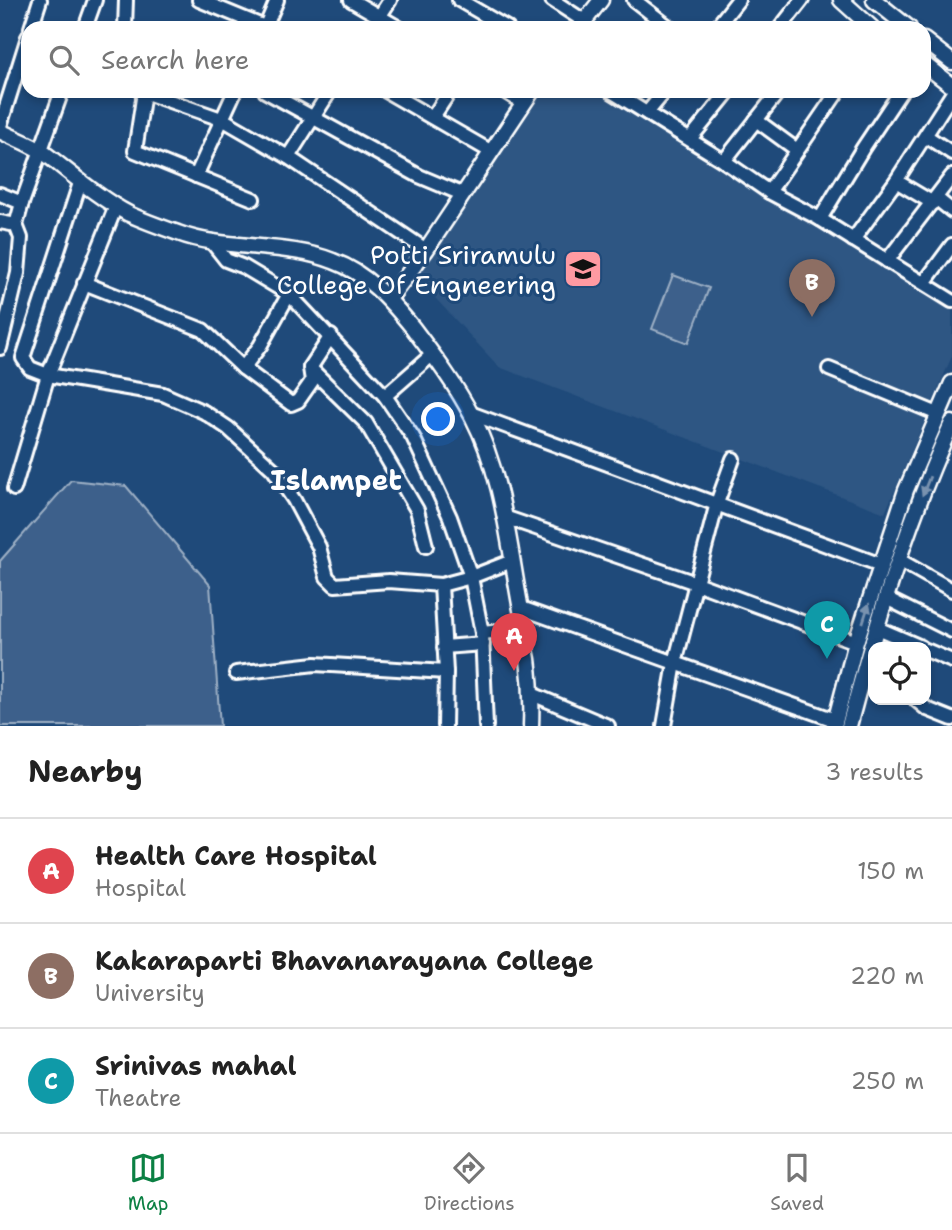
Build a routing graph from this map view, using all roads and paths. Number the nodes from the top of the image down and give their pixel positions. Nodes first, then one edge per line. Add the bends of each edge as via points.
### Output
1 (40, 0) edge
2 (95, 0) edge
3 (126, 0) edge
4 (199, 0) edge
5 (278, 0) edge
6 (351, 0) edge
7 (390, 0) edge
8 (460, 0) edge
9 (552, 0) edge
10 (601, 0) edge
11 (634, 0) edge
12 (738, 0) edge
13 (802, 0) edge
14 (841, 0) edge
15 (874, 0) edge
16 (33, 21) edge
17 (88, 21) edge
18 (125, 21) edge
19 (248, 21) edge
20 (268, 21) edge
21 (375, 21) edge
22 (377, 21) edge
23 (491, 21) edge
24 (576, 21) edge
25 (584, 21) edge
26 (661, 21) edge
27 (722, 21) edge
28 (786, 21) edge
29 (864, 21) edge
30 (900, 21) edge
31 (931, 46) edge
32 (21, 59) edge
33 (952, 62) edge
34 (931, 70) edge
35 (952, 86) edge
36 (952, 94) edge
37 (60, 98) edge
38 (142, 98) edge
39 (162, 98) edge
40 (232, 98) edge
41 (279, 98) edge
42 (326, 98) edge
43 (399, 98) edge
44 (445, 98) edge
45 (515, 98) edge
46 (527, 98) edge
47 (622, 98) edge
48 (659, 98) edge
49 (723, 98) edge
50 (773, 98) edge
51 (833, 98) edge
52 (896, 98) edge
53 (523, 103) junction
54 (647, 113) junction
55 (314, 116) junction
56 (433, 117) junction
57 (222, 120) junction
58 (756, 120) junction
59 (0, 126) edge
60 (0, 131) edge
61 (926, 135) junction
62 (690, 139) junction
63 (797, 150) junction
64 (41, 151) junction
65 (490, 151) junction
66 (952, 153) edge
67 (288, 157) junction
68 (724, 161) junction
69 (196, 176) junction
70 (952, 176) edge
71 (896, 181) junction
72 (80, 183) junction
73 (769, 192) junction
74 (0, 194) edge
75 (462, 194) junction
76 (253, 198) dead end
77 (934, 201) junction
78 (22, 202) junction
79 (116, 206) junction
80 (952, 211) edge
81 (820, 219) junction
82 (0, 222) edge
83 (16, 225) junction
84 (853, 240) junction
85 (211, 241) junction
86 (952, 245) edge
87 (426, 250) junction
88 (887, 261) junction
89 (84, 283) junction
90 (925, 284) junction
91 (289, 294) junction
92 (389, 299) junction
93 (952, 301) edge
94 (4, 313) edge
95 (331, 336) junction
96 (0, 348) edge
97 (433, 354) junction
98 (243, 368) junction
99 (310, 369) junction
100 (829, 369) dead end
101 (48, 375) junction
102 (952, 383) edge
103 (385, 396) junction
104 (470, 412) junction
105 (938, 414) junction
106 (951, 430) edge
107 (733, 459) dead end
108 (14, 489) dead end
109 (717, 503) junction
110 (504, 517) junction
111 (426, 546) dead end
112 (899, 560) junction
113 (512, 561) junction
114 (881, 565) junction
115 (471, 577) junction
116 (696, 583) junction
117 (441, 584) junction
118 (952, 590) edge
119 (886, 598) junction
120 (521, 608) junction
121 (877, 628) junction
122 (520, 629) junction
123 (952, 631) edge
124 (483, 639) junction
125 (856, 642) junction
126 (874, 642) edge
127 (909, 642) edge
128 (444, 647) junction
129 (931, 652) edge
130 (952, 661) edge
131 (675, 663) junction
132 (446, 672) junction
133 (236, 673) dead end
134 (868, 673) edge
135 (532, 694) junction
136 (922, 705) edge
137 (952, 719) edge
138 (839, 724) edge
139 (445, 726) edge
140 (486, 726) edge
141 (531, 726) edge
142 (608, 726) edge
143 (664, 726) edge

1 - 16 street
2 - 17 street
3 - 18 street
4 - 19 street
5 - 20 street
6 - 21 street
7 - 22 street
8 - 23 street
9 - 24 street
10 - 25 street
11 - 26 street
12 - 27 street
13 - 28 street
14 - 29 street
15 - 30 street
31 - 33 street
32 - 59 street
34 - 35 street
36 - 61 street
37 - 64 street
38 - 69 street via 135,151
39 - 57 street
40 - 57 street
41 - 55 street
42 - 55 street
43 - 56 street
44 - 56 street
45 - 53 street
46 - 53 street
47 - 54 street
48 - 54 street
49 - 62 street
50 - 58 street
51 - 63 street
52 - 81 street
53 - 65 street
54 - 62 street
55 - 67 street
55 - 75 street via 419,176
56 - 65 street
57 - 67 street
57 - 69 street
58 - 63 street
58 - 68 street
60 - 64 street
61 - 66 street
61 - 71 street
62 - 68 street
63 - 73 street
64 - 72 street
64 - 78 street
65 - 75 street
67 - 87 street
68 - 73 street
69 - 76 street
70 - 77 street
71 - 77 street
71 - 84 street
72 - 79 street
72 - 101 street via 23,358 30,368
73 - 81 street
74 - 78 street
75 - 87 street
77 - 80 street
77 - 88 street
78 - 83 street
79 - 85 street via 181,235
79 - 89 street
81 - 84 street
82 - 83 street
83 - 94 street via 21,237 18,273
84 - 88 street
85 - 91 street via 226,260
85 - 92 street via 304,252 334,261 359,274
86 - 90 street
87 - 92 street
88 - 90 street
89 - 98 street via 203,330
89 - 101 street
90 - 93 street
91 - 95 street
91 - 98 street
92 - 97 street
94 - 96 street
95 - 99 street
95 - 103 street
97 - 103 street
97 - 104 street
98 - 99 street via 291,404 312,381
99 - 111 street via 366,423 417,510
100 - 105 street
101 - 108 street
101 - 117 street via 163,394 228,428 273,468 319,547 327,577 335,585
102 - 105 street
103 - 115 street via 413,437 450,517
104 - 109 street
104 - 110 street via 491,465
105 - 114 street
106 -> 112 street
107 - 109 street
109 - 114 street
109 - 116 street
110 - 113 street
110 - 116 street
112 - 118 street
112 - 119 street
113 - 115 street
113 - 120 street
125 -> 114 street
115 - 117 street
115 - 124 street
116 - 125 street
116 - 131 street
117 - 128 street
119 - 121 street
119 - 123 street
120 - 122 street
120 - 131 street
121 - 126 street
121 - 127 street
122 - 124 street
122 - 135 street
124 - 128 street
124 - 140 street
125 - 138 street
128 - 132 street
129 - 130 street
131 - 138 street
131 - 143 street
132 - 133 street via 315,664
132 - 139 street
134 - 138 street
135 - 141 street
135 - 142 street
136 - 137 street

